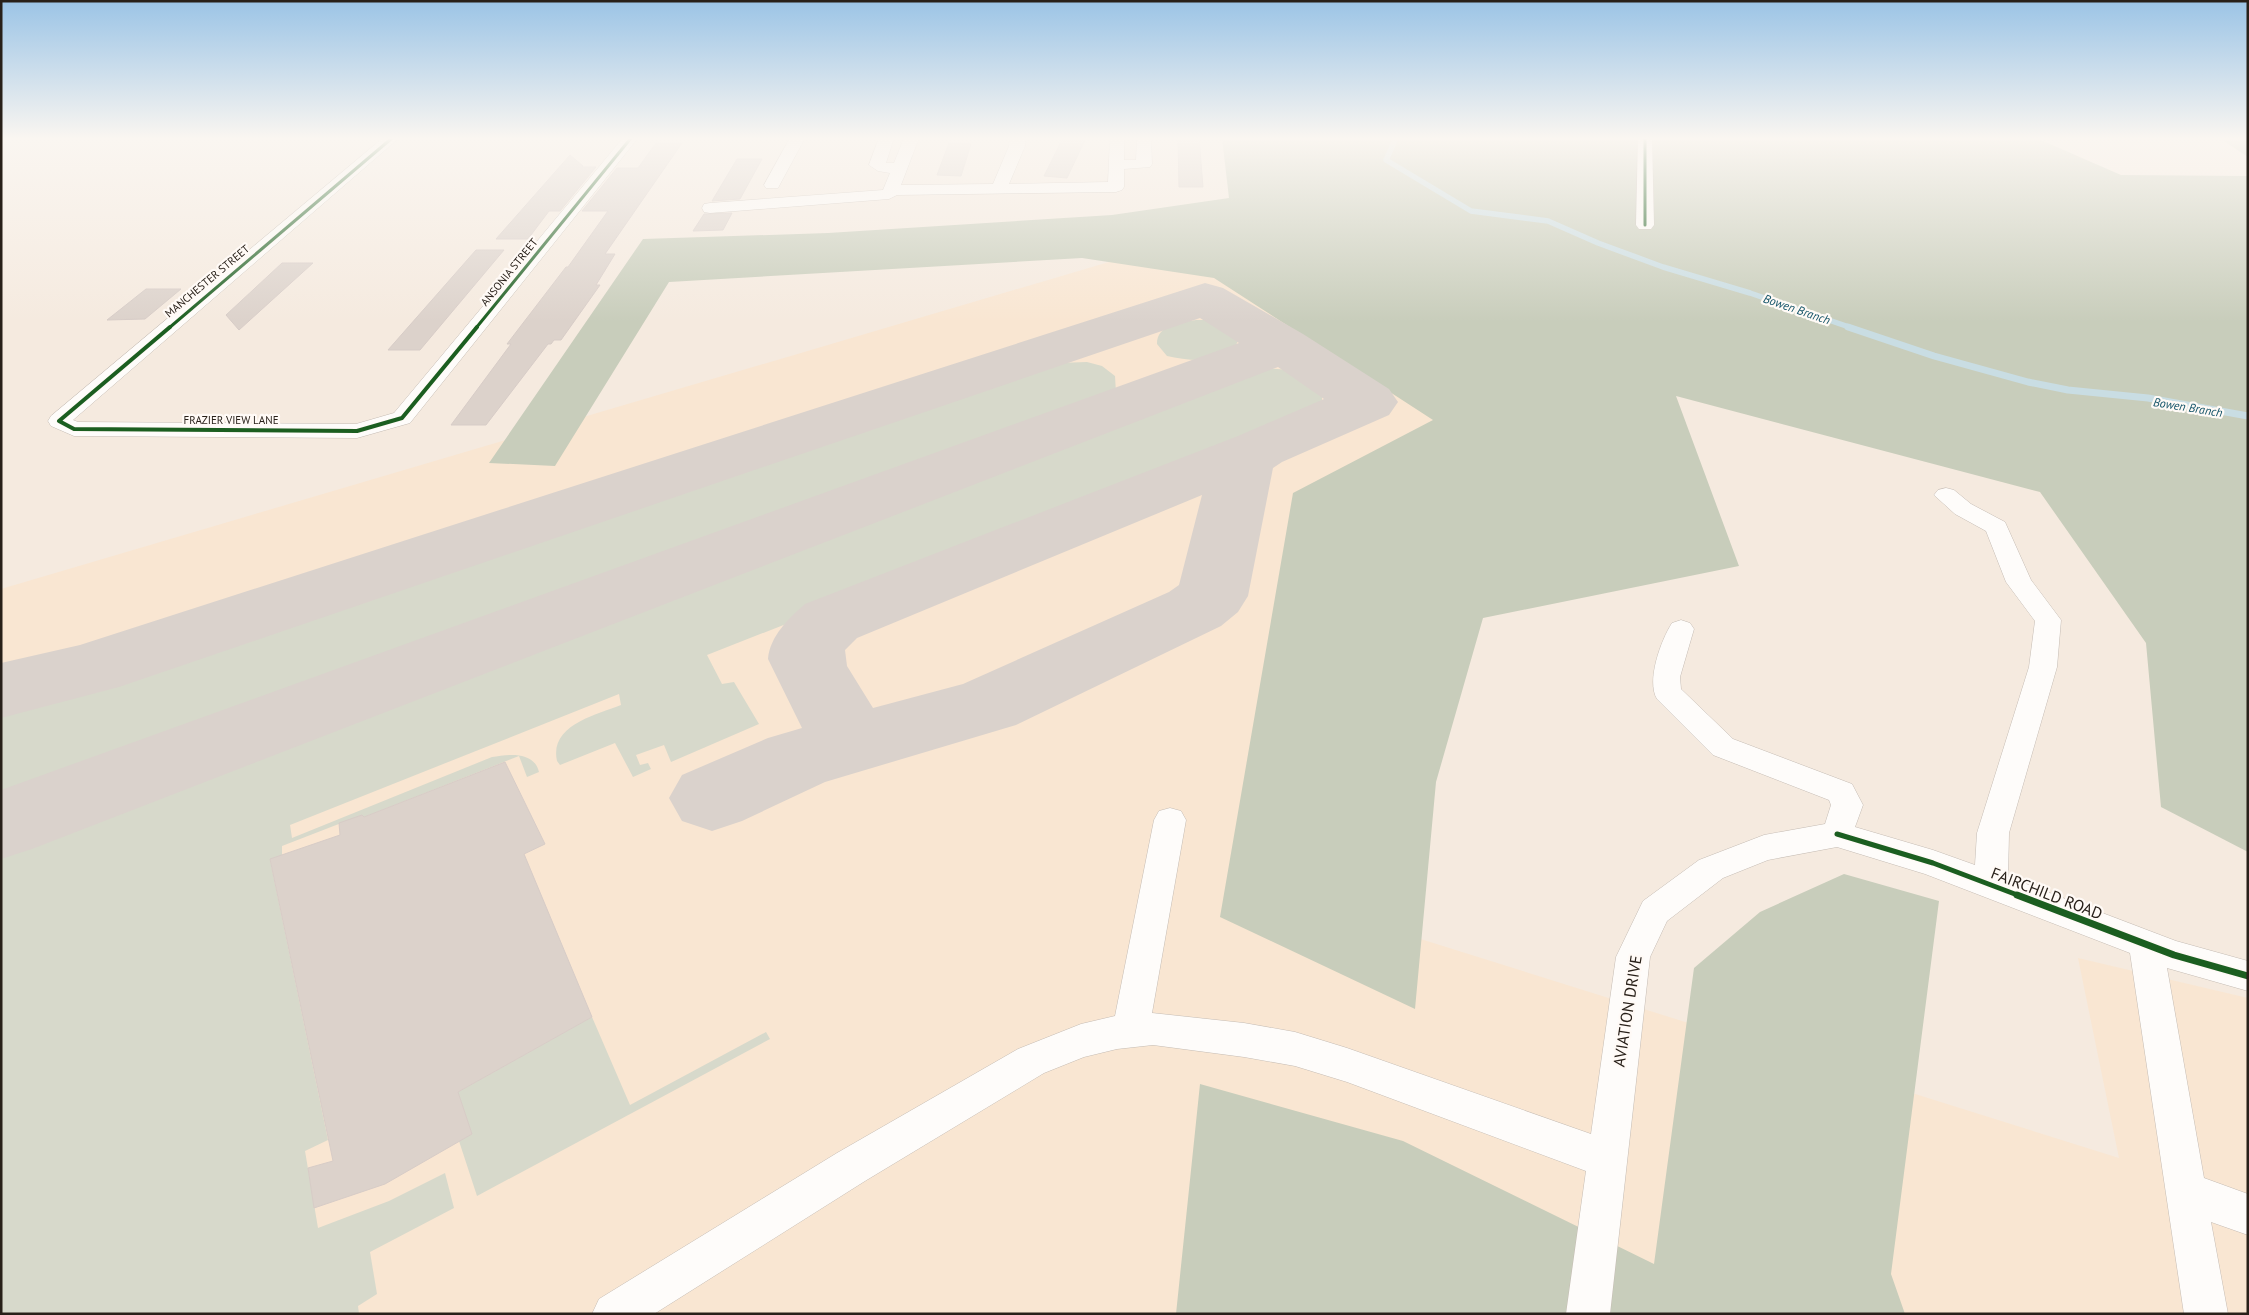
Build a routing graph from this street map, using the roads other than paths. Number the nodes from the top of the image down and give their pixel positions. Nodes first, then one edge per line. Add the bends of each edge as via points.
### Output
1 (320, 199) edge
2 (581, 199) edge
3 (807, 199) edge
4 (1645, 199) edge
5 (710, 208) dead end
6 (1645, 225) dead end
7 (402, 418) joint
8 (59, 421) joint
9 (1946, 495) dead end
10 (1681, 629) dead end
11 (1170, 820) dead end
12 (1837, 834) junction
13 (1992, 885) junction
14 (2146, 944) junction
15 (2248, 976) edge
16 (1130, 1031) junction
17 (1607, 1159) junction
18 (2186, 1192) junction
19 (2248, 1215) edge
20 (614, 1314) edge
21 (1588, 1314) edge
22 (2206, 1314) edge

1 - 8 street, MANCHESTER STREET
2 - 7 street, ANSONIA STREET
3 - 5 street
4 - 6 street
7 - 8 street, FRAZIER VIEW LANE via 356,431 74,429
9 - 13 street via 1963,509 1996,527 2019,582 2048,620 2043,667 1993,833
10 - 12 street via 1666,676 1668,692 1723,748 1841,792 1847,805
11 - 16 street
12 - 13 street, FAIRCHILD ROAD
12 - 17 street, AVIATION DRIVE via 1764,848 1711,869 1655,911 1633,957
13 - 14 street, FAIRCHILD ROAD
14 - 15 street, FAIRCHILD ROAD
14 - 18 street
16 - 17 street via 1161,1030 1295,1049
16 - 20 street via 1081,1041 1031,1061 851,1167
17 - 21 street, AVIATION DRIVE
18 - 19 street
18 - 22 street

